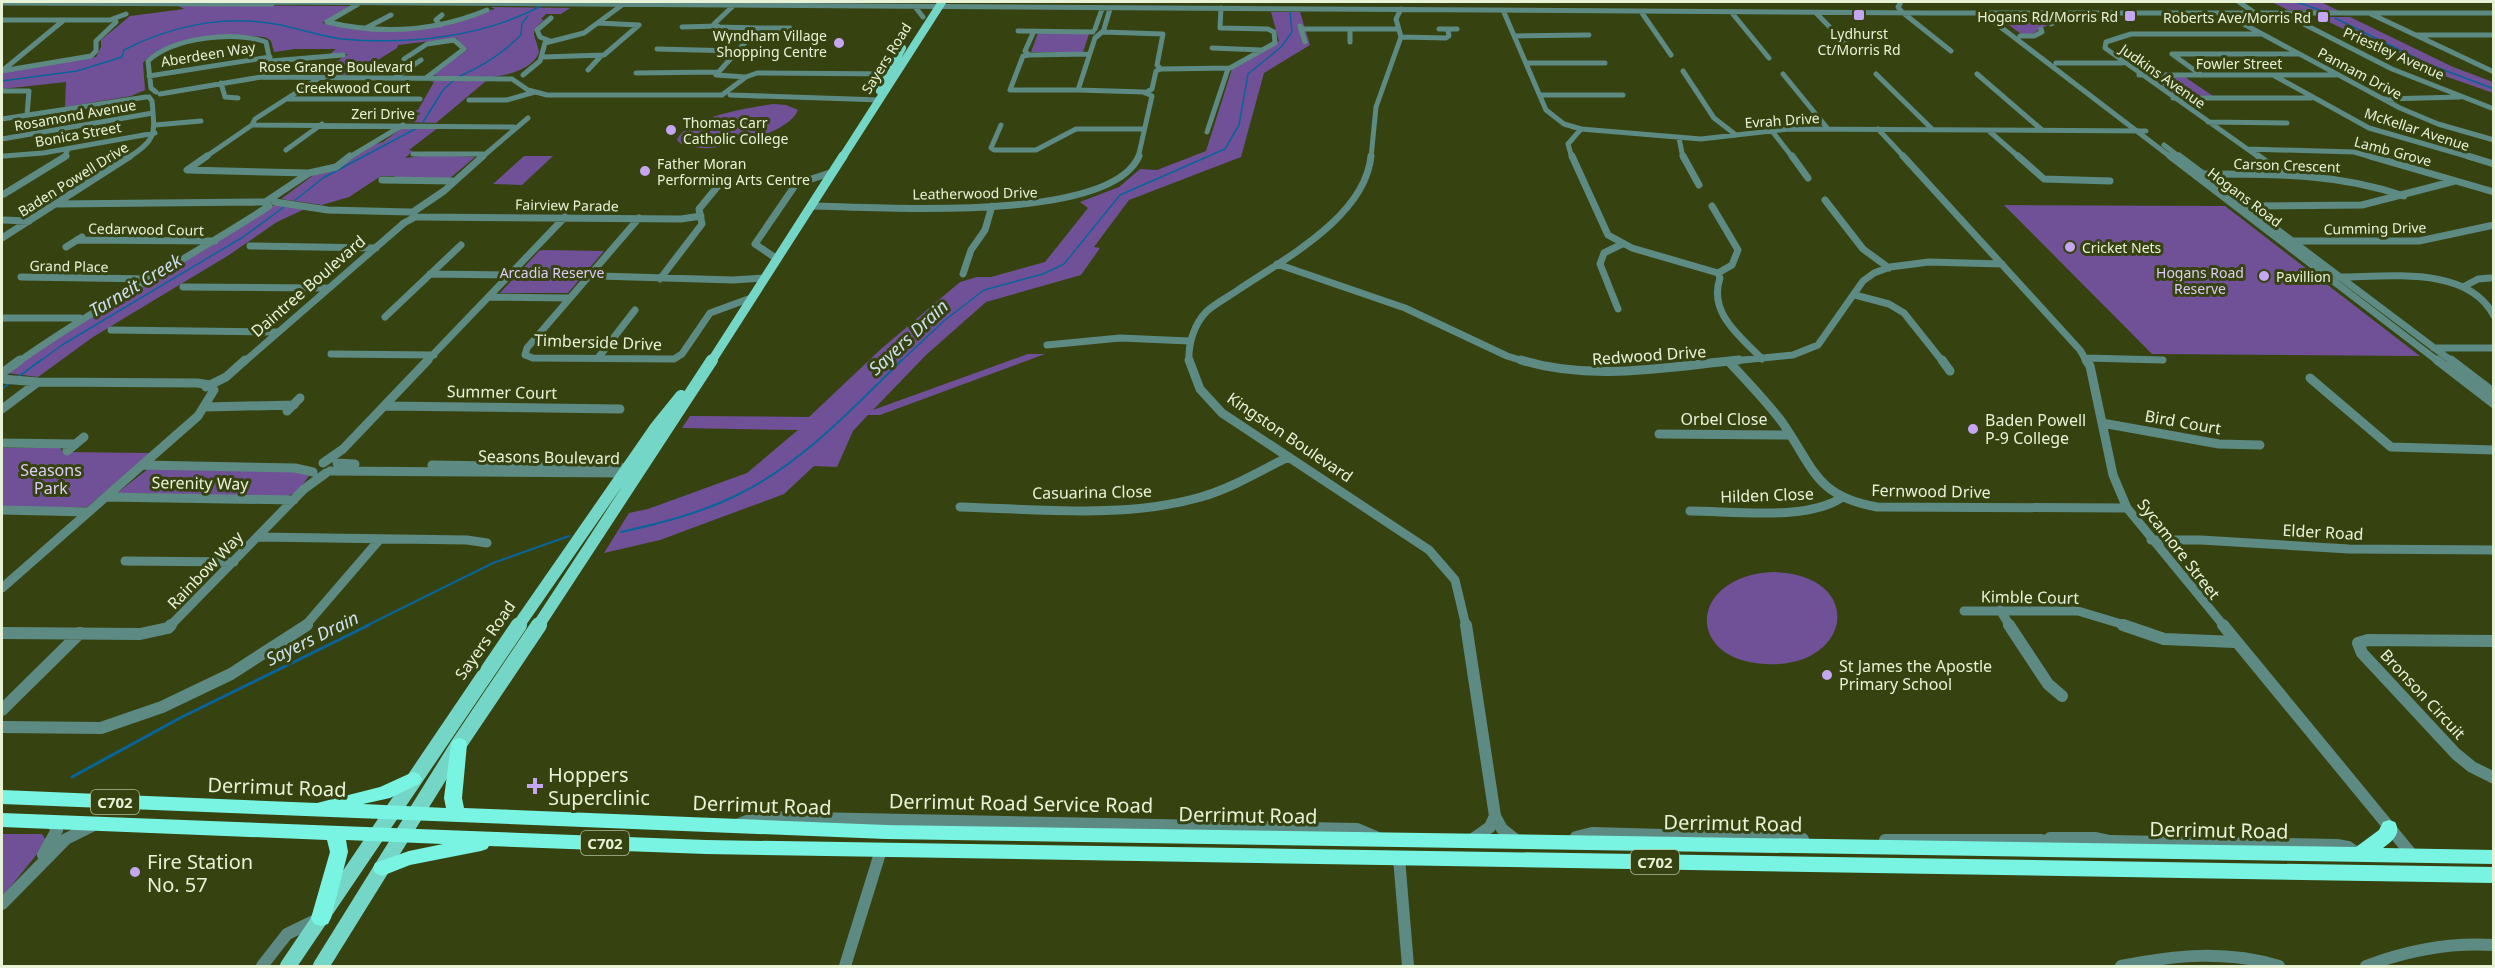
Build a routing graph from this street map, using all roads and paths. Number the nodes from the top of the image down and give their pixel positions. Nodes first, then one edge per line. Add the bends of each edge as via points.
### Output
1 (29, 2) edge
2 (151, 2) edge
3 (267, 2) edge
4 (1392, 2) edge
5 (2239, 2) edge
6 (359, 3) edge
7 (419, 3) edge
8 (622, 3) edge
9 (787, 3) edge
10 (1689, 3) dead end
11 (1899, 3) edge
12 (4, 4) edge
13 (950, 4) edge
14 (853, 5) edge
15 (934, 5) edge
16 (1008, 5) edge
17 (1175, 5) edge
18 (735, 6) junction
19 (916, 8) junction
20 (1106, 8) junction
21 (1221, 9) junction
22 (487, 10) dead end
23 (1394, 11) junction
24 (1503, 11) junction
25 (1695, 12) junction
26 (1721, 12) junction
27 (1642, 13) junction
28 (1732, 13) junction
29 (1906, 13) junction
30 (1986, 13) junction
31 (1817, 14) junction
32 (2060, 14) junction
33 (2225, 14) junction
34 (2257, 14) junction
35 (2371, 14) junction
36 (391, 15) dead end
37 (442, 15) dead end
38 (2029, 15) junction
39 (2286, 15) junction
40 (2493, 15) edge
41 (923, 17) junction
42 (544, 18) dead end
43 (116, 19) junction
44 (1998, 19) junction
45 (64, 20) junction
46 (2, 22) edge
47 (598, 23) junction
48 (2051, 24) dead end
49 (440, 26) junction
50 (717, 26) junction
51 (682, 27) dead end
52 (366, 28) junction
53 (758, 28) junction
54 (790, 28) dead end
55 (1350, 29) junction
56 (1439, 29) dead end
57 (1457, 29) dead end
58 (2041, 29) dead end
59 (1018, 30) dead end
60 (1448, 30) junction
61 (1034, 31) junction
62 (1104, 31) junction
63 (1094, 32) junction
64 (1400, 33) junction
65 (2262, 34) junction
66 (1589, 35) dead end
67 (2415, 35) junction
68 (2475, 35) junction
69 (2493, 35) edge
70 (1514, 36) junction
71 (2020, 36) junction
72 (550, 41) junction
73 (1305, 42) dead end
74 (1349, 43) dead end
75 (2493, 43) edge
76 (1216, 47) dead end
77 (657, 49) dead end
78 (738, 50) junction
79 (1261, 50) junction
80 (1852, 51) dead end
81 (1951, 52) dead end
82 (1029, 54) junction
83 (1089, 54) junction
84 (2299, 54) junction
85 (343, 55) dead end
86 (1671, 55) dead end
87 (602, 56) junction
88 (543, 57) junction
89 (209, 58) dead end
90 (1769, 58) dead end
91 (271, 59) junction
92 (397, 59) dead end
93 (404, 59) junction
94 (411, 59) dead end
95 (421, 60) dead end
96 (1526, 63) junction
97 (1605, 63) dead end
98 (2056, 63) junction
99 (2123, 63) junction
100 (211, 66) junction
101 (1161, 69) junction
102 (1228, 69) junction
103 (588, 70) dead end
104 (2, 71) edge
105 (1683, 71) dead end
106 (2493, 72) edge
107 (636, 73) dead end
108 (717, 73) junction
109 (886, 74) junction
110 (896, 74) junction
111 (1783, 74) dead end
112 (1876, 74) dead end
113 (1977, 74) dead end
114 (2139, 75) junction
115 (2201, 75) junction
116 (2273, 75) junction
117 (2338, 75) junction
118 (149, 76) junction
119 (261, 77) junction
120 (319, 77) junction
121 (516, 77) junction
122 (746, 77) junction
123 (396, 78) junction
124 (426, 78) junction
125 (221, 83) junction
126 (1079, 90) junction
127 (2, 91) edge
128 (538, 91) junction
129 (157, 92) junction
130 (1146, 93) junction
131 (726, 95) junction
132 (1540, 95) junction
133 (1623, 95) dead end
134 (147, 97) junction
135 (2464, 97) junction
136 (238, 98) dead end
137 (2173, 98) junction
138 (2313, 98) junction
139 (286, 99) junction
140 (420, 99) dead end
141 (2381, 99) junction
142 (469, 100) dead end
143 (878, 100) junction
144 (2493, 109) edge
145 (153, 113) junction
146 (27, 115) junction
147 (528, 118) dead end
148 (2, 119) edge
149 (201, 121) dead end
150 (2208, 122) junction
151 (2288, 123) dead end
152 (322, 124) junction
153 (155, 125) junction
154 (252, 125) junction
155 (403, 125) junction
156 (1001, 125) dead end
157 (514, 127) junction
158 (1144, 129) junction
159 (1581, 129) junction
160 (1828, 129) junction
161 (1878, 129) junction
162 (1933, 130) junction
163 (1989, 130) junction
164 (2042, 130) junction
165 (1772, 131) junction
166 (2136, 131) junction
167 (2146, 131) junction
168 (1207, 132) dead end
169 (155, 133) junction
170 (1736, 135) junction
171 (12, 138) junction
172 (1679, 138) junction
173 (2, 139) edge
174 (2493, 140) edge
175 (68, 149) junction
176 (2247, 149) junction
177 (286, 150) dead end
178 (413, 154) dead end
179 (485, 154) junction
180 (3, 157) edge
181 (2493, 164) edge
182 (833, 172) junction
183 (309, 173) junction
184 (2204, 174) junction
185 (2283, 174) junction
186 (1808, 178) dead end
187 (383, 179) dead end
188 (454, 181) junction
189 (722, 181) dead end
190 (2110, 181) dead end
191 (2455, 181) junction
192 (1699, 185) dead end
193 (2493, 192) edge
194 (4, 194) dead end
195 (2404, 196) junction
196 (1825, 200) dead end
197 (56, 204) junction
198 (268, 204) junction
199 (812, 206) junction
200 (992, 206) junction
201 (1712, 206) dead end
202 (2246, 206) junction
203 (2256, 214) junction
204 (413, 215) junction
205 (701, 216) junction
206 (2246, 216) junction
207 (566, 217) junction
208 (639, 218) junction
209 (2, 220) edge
210 (29, 221) junction
211 (2493, 225) edge
212 (85, 235) dead end
213 (2, 238) edge
214 (77, 240) junction
215 (2279, 240) junction
216 (215, 241) junction
217 (2292, 241) junction
218 (1622, 244) junction
219 (461, 245) dead end
220 (250, 246) dead end
221 (66, 247) dead end
222 (376, 248) junction
223 (777, 259) junction
224 (1277, 264) junction
225 (2002, 264) junction
226 (1889, 268) junction
227 (963, 273) dead end
228 (1718, 273) junction
229 (430, 274) junction
230 (510, 275) junction
231 (588, 276) junction
232 (21, 277) dead end
233 (662, 277) junction
234 (2339, 277) junction
235 (765, 278) junction
236 (2490, 278) dead end
237 (152, 279) junction
238 (183, 287) dead end
239 (2463, 287) junction
240 (328, 288) junction
241 (1855, 295) junction
242 (489, 297) junction
243 (569, 298) junction
244 (751, 298) junction
245 (1618, 309) dead end
246 (635, 310) dead end
247 (2493, 316) edge
248 (385, 317) dead end
249 (2, 318) edge
250 (81, 318) junction
251 (110, 330) dead end
252 (277, 332) junction
253 (1189, 341) junction
254 (1047, 345) dead end
255 (2434, 348) junction
256 (2493, 348) edge
257 (331, 354) dead end
258 (434, 355) junction
259 (598, 358) junction
260 (2086, 358) junction
261 (1762, 359) junction
262 (2163, 360) dead end
263 (1730, 363) junction
264 (1950, 371) dead end
265 (2, 374) edge
266 (2310, 378) dead end
267 (9, 380) edge
268 (38, 382) junction
269 (208, 385) junction
270 (2493, 393) edge
271 (2493, 404) edge
272 (294, 405) dead end
273 (384, 406) junction
274 (206, 407) junction
275 (2, 409) edge
276 (620, 409) dead end
277 (2102, 423) junction
278 (1659, 434) dead end
279 (1789, 435) junction
280 (84, 437) dead end
281 (2, 443) edge
282 (75, 444) junction
283 (2260, 445) dead end
284 (343, 449) junction
285 (2493, 450) edge
286 (67, 451) dead end
287 (1288, 457) junction
288 (322, 463) junction
289 (336, 463) junction
290 (142, 465) junction
291 (295, 468) junction
292 (632, 470) junction
293 (313, 472) junction
294 (328, 472) junction
295 (304, 489) junction
296 (106, 497) junction
297 (1841, 498) junction
298 (294, 500) junction
299 (960, 507) dead end
300 (2127, 508) junction
301 (2, 510) edge
302 (89, 512) junction
303 (1690, 512) dead end
304 (258, 537) junction
305 (380, 539) junction
306 (2151, 540) junction
307 (487, 543) dead end
308 (2493, 550) edge
309 (125, 561) dead end
310 (234, 562) junction
311 (2, 588) edge
312 (2000, 610) junction
313 (1964, 611) dead end
314 (534, 632) junction
315 (2, 633) edge
316 (80, 633) junction
317 (513, 633) junction
318 (2493, 641) edge
319 (2235, 642) junction
320 (2062, 696) dead end
321 (2, 710) edge
322 (2, 727) edge
323 (459, 744) junction
324 (2493, 778) edge
325 (413, 779) junction
326 (2, 797) edge
327 (302, 811) junction
328 (391, 813) junction
329 (416, 814) junction
330 (456, 815) junction
331 (1495, 816) junction
332 (2, 820) edge
333 (51, 822) junction
334 (99, 824) junction
335 (731, 827) junction
336 (2389, 827) junction
337 (1022, 829) junction
338 (335, 834) junction
339 (376, 836) junction
340 (402, 836) junction
341 (504, 840) junction
342 (2042, 840) junction
343 (884, 841) junction
344 (1467, 841) junction
345 (1520, 842) junction
346 (1571, 843) junction
347 (2095, 848) junction
348 (1036, 852) junction
349 (2178, 852) junction
350 (2359, 855) junction
351 (2413, 856) junction
352 (2493, 857) edge
353 (1399, 858) junction
354 (1596, 861) junction
355 (382, 868) junction
356 (2223, 871) junction
357 (2428, 874) junction
358 (2493, 875) edge
359 (28, 877) junction
360 (2, 904) edge
361 (321, 918) junction
362 (2493, 945) edge
363 (262, 966) edge
364 (288, 966) edge
365 (321, 966) edge
366 (845, 966) edge
367 (1408, 966) edge
368 (2121, 966) edge
369 (2279, 966) edge
370 (2366, 966) edge

1 - 2 street
1 - 12 street
2 - 3 street
2 - 43 street
3 - 6 street
4 - 23 street
4 - 23 street
5 - 34 street
6 - 7 street
6 - 52 street via 327,22
7 - 8 street
8 - 18 street
8 - 47 street
9 - 14 street
9 - 18 street
10 - 25 street
11 - 29 street via 1898,7
13 - 15 street
13 - 16 street
14 - 15 street
14 - 18 street
14 - 19 street
15 - 16 street
15 - 19 street
15 - 41 main road, Sayers Road
15 - 110 main road, Sayers Road
16 - 20 street
17 - 20 street
17 - 21 street
18 - 50 street
19 - 41 street
20 - 62 street
20 - 63 street
21 - 23 street
21 - 79 street via 1221,28 1274,32 1275,43
22 - 49 street
23 - 24 street
23 - 64 street
24 - 25 street
24 - 27 street
24 - 70 street, Evrah Drive
25 - 26 street
25 - 27 street
26 - 28 street
26 - 29 street
27 - 86 street
28 - 31 street
28 - 90 street
29 - 30 street
29 - 31 street
29 - 81 street
30 - 33 street
30 - 38 street
30 - 44 street, Hogans Road
30 - 166 street, Hogans Road
31 - 80 street
32 - 33 street
32 - 38 street
32 - 48 street via 2064,19
33 - 34 street
33 - 65 street, Pannam Drive
34 - 35 street
34 - 39 street
35 - 39 street
35 - 40 street
35 - 67 street
36 - 52 street
37 - 49 street via 436,20
38 - 44 street
39 - 135 street, Priestley Avenue via 2392,69
41 - 109 main road, Sayers Road
42 - 72 street via 552,18 537,30 540,37
43 - 45 street
43 - 104 street via 96,41 93,56
44 - 71 street, Hogans Road
45 - 46 street
45 - 104 street
47 - 72 street via 585,33
47 - 87 street via 639,25
49 - 52 street
50 - 51 street
50 - 53 street
53 - 54 street
53 - 78 street
55 - 64 street
55 - 73 street via 1301,27
55 - 74 street
56 - 60 street
57 - 60 street
58 - 71 street via 2037,35
59 - 61 street
60 - 64 street via 1449,40
61 - 63 street
61 - 82 street via 1025,51
62 - 63 street
62 - 101 street via 1163,34 1157,65
63 - 83 street
64 - 224 street via 1376,107 1372,156 1364,183 1334,222
65 - 84 street, Pannam Drive
65 - 99 street, Judkins Avenue via 2142,33 2106,42 2105,48
66 - 70 street
67 - 68 street
67 - 106 street
68 - 69 street
68 - 75 street
70 - 96 street, Evrah Drive
71 - 98 street, Hogans Road
72 - 88 street via 543,46
76 - 79 street
77 - 78 street
78 - 108 street
79 - 102 street
82 - 83 street
82 - 126 street via 1023,56 1010,90
83 - 126 street
84 - 115 street via 2168,53
84 - 117 street, Pannam Drive
85 - 91 street, Aberdeen Way
87 - 88 street
87 - 103 street
88 - 121 street
89 - 100 street
91 - 100 street, Aberdeen Way
91 - 118 street via 266,42 261,40 207,39 159,53 148,62
91 - 119 street via 269,71
92 - 93 street
93 - 94 street
93 - 124 street via 434,42 454,40 464,49
95 - 123 street
96 - 97 street
96 - 132 street, Evrah Drive
98 - 99 street
98 - 167 street, Hogans Road
99 - 114 street, Judkins Avenue
100 - 118 street, Aberdeen Way
101 - 102 street
101 - 130 street via 1156,71 1152,89
102 - 168 street
105 - 170 street via 1714,118
107 - 108 street
108 - 122 street
109 - 110 street
109 - 122 street via 768,73
109 - 143 main road, Sayers Road
110 - 143 main road, Sayers Road
111 - 160 street
112 - 162 street
113 - 164 street
114 - 115 street, Fowler Street
114 - 137 street, Judkins Avenue
115 - 116 street, Fowler Street
116 - 117 street, Fowler Street
116 - 138 street, McKellar Avenue
117 - 141 street, Pannam Drive
118 - 129 street
119 - 120 street, Rose Grange Boulevard
119 - 125 street, Rose Grange Boulevard
120 - 123 street, Rose Grange Boulevard
120 - 139 street
121 - 124 street, Rose Grange Boulevard
121 - 128 street
121 - 128 street
122 - 131 street
123 - 124 street, Rose Grange Boulevard
125 - 129 street, Rose Grange Boulevard
125 - 136 street via 225,97
126 - 130 street
127 - 146 street via 29,91
128 - 131 street
128 - 142 street via 507,100
129 - 134 street
129 - 134 street, Rose Grange Boulevard
130 - 158 street, Leatherwood Drive via 1150,102
131 - 143 street
132 - 133 street
132 - 159 street, Evrah Drive via 1552,117
134 - 145 street
134 - 146 street
135 - 141 street
135 - 144 street, Priestley Avenue
137 - 138 street
137 - 150 street, Judkins Avenue
138 - 181 street, McKellar Avenue via 2369,128
139 - 140 street, Creekwood Court
139 - 154 street
141 - 174 street, Pannam Drive via 2438,124
143 - 182 main road, Sayers Road
145 - 153 street
145 - 171 street, Rosamond Avenue
146 - 148 street
147 - 157 street, Daintree Boulevard
149 - 153 street
150 - 151 street
150 - 176 street, Judkins Avenue
152 - 154 street, Zeri Drive
152 - 155 street, Zeri Drive
152 - 177 street
153 - 169 street
154 - 183 street via 188,170
155 - 157 street, Zeri Drive
155 - 183 street via 336,167
156 - 158 street via 991,148 994,150 1036,150 1070,132 1085,129
157 - 179 street, Daintree Boulevard
158 - 200 street, Leatherwood Drive via 1135,165 1116,183 1059,201
159 - 172 street, Evrah Drive
159 - 218 street via 1568,144 1569,151 1603,228
160 - 161 street, Evrah Drive
160 - 165 street, Evrah Drive
161 - 162 street, Evrah Drive
161 - 225 street, Sycamore Street
162 - 163 street, Evrah Drive
163 - 164 street, Evrah Drive
163 - 190 street via 2042,181
164 - 166 street, Evrah Drive
165 - 170 street, Evrah Drive
165 - 186 street
166 - 167 street, Evrah Drive
166 - 206 street, Hogans Road
167 - 184 street, Hogans Road
169 - 175 street, Bonica Street
169 - 197 street, Baden Powell Drive via 140,152
170 - 172 street, Evrah Drive
171 - 173 street, Rosamond Avenue
171 - 180 street via 10,151
172 - 192 street via 1682,154
175 - 180 street, Bonica Street
175 - 194 street via 63,159
176 - 185 street, Judkins Avenue
176 - 191 street, Lamb Grove via 2354,152
178 - 179 street
179 - 188 street, Daintree Boulevard
182 - 199 main road, Sayers Road
182 - 223 street via 796,184 755,244
183 - 198 street
184 - 185 street, Carson Crescent
184 - 202 street, Hogans Road
185 - 195 street, Carson Crescent via 2340,177
187 - 188 street
188 - 204 street, Daintree Boulevard
189 - 205 street via 699,209
191 - 193 street, Lamb Grove
191 - 195 street
195 - 202 street via 2351,206
196 - 226 street via 1863,249
197 - 198 street, Fairview Parade
197 - 210 street, Baden Powell Drive
198 - 204 street, Fairview Parade
198 - 216 street
199 - 200 street, Leatherwood Drive
199 - 223 main road, Sayers Road
200 - 227 street via 985,230 971,250
201 - 228 street via 1738,250 1731,268
202 - 203 street, Hogans Road
203 - 206 street
203 - 217 street, Hogans Road
204 - 207 street, Fairview Parade
204 - 222 street, Daintree Boulevard
205 - 208 street, Fairview Parade
205 - 233 street via 702,224
206 - 215 street, Hogans Road
207 - 208 street, Fairview Parade
207 - 230 street
208 - 231 street
209 - 210 street
210 - 213 street, Baden Powell Drive
211 - 217 street, Cumming Drive via 2419,241
212 - 214 street, Cedarwood Court
214 - 216 street, Cedarwood Court
214 - 221 street, Cedarwood Court
215 - 217 street, Cumming Drive
215 - 271 street, Hogans Road
216 - 237 street
217 - 234 street, Hogans Road
218 - 228 street
218 - 245 street via 1604,253 1600,264
219 - 229 street
220 - 222 street
222 - 240 street, Daintree Boulevard
223 - 235 main road, Sayers Road
224 - 253 street via 1221,299 1197,324
224 - 263 street, Redwood Drive via 1405,308 1507,356 1549,369 1610,373
225 - 226 street, Redwood Drive via 1926,263
225 - 260 street, Sycamore Street
226 - 241 street, Redwood Drive via 1864,280
228 - 261 street via 1713,297 1716,304
229 - 230 street
229 - 248 street
230 - 242 street
231 - 233 street
231 - 243 street
232 - 237 street, Grand Place
233 - 235 street
234 - 239 street via 2433,280
234 - 255 street, Hogans Road
235 - 244 main road, Sayers Road
236 - 239 street
237 - 250 street
238 - 240 street
239 - 247 street via 2486,301
240 - 252 street, Daintree Boulevard
241 - 261 street, Redwood Drive via 1818,345 1793,355
241 - 264 street via 1889,304 1904,313
242 - 243 street
242 - 258 street
243 - 259 street, Timberside Drive via 525,355
244 - 259 street, Timberside Drive via 710,313 677,357
244 - 292 main road, Sayers Road via 723,343 656,427
246 - 259 street
249 - 250 street
250 - 265 street
251 - 252 street
252 - 269 street, Daintree Boulevard via 224,379
253 - 254 street via 1120,338
253 - 287 street, Kingston Boulevard via 1192,375 1209,400
255 - 256 street
255 - 270 street, Hogans Road
257 - 258 street
258 - 273 street
260 - 262 street
260 - 277 street, Sycamore Street
261 - 263 street, Redwood Drive
263 - 279 street, Fernwood Drive
266 - 285 street via 2390,450
267 - 268 street
268 - 269 street
268 - 275 street
269 - 274 street via 210,397
272 - 274 street
273 - 276 street, Summer Court
273 - 284 street
274 - 290 street
277 - 283 street, Bird Court via 2219,444
277 - 300 street, Sycamore Street via 2113,475
278 - 279 street, Orbel Close
279 - 297 street, Fernwood Drive via 1817,480
280 - 282 street
281 - 282 street
282 - 286 street
284 - 288 street
284 - 289 street
287 - 299 street, Casuarina Close via 1221,490 1156,507
287 - 331 street, Kingston Boulevard via 1415,540 1455,580 1464,610
288 - 289 street, Seasons Boulevard
288 - 291 street
288 - 293 street, Rainbow Way
289 - 292 street, Seasons Boulevard
289 - 294 street, Rainbow Way
290 - 291 street
290 - 296 street
291 - 293 street
292 - 294 street, Seasons Boulevard
292 - 314 main road, Sayers Road
292 - 317 main road, Sayers Road
293 - 294 street, Seasons Boulevard
293 - 295 street, Rainbow Way
294 - 295 street, Rainbow Way
295 - 298 street, Rainbow Way
296 - 298 street, Serenity Way
296 - 302 street
297 - 300 street, Fernwood Drive via 1877,507
297 - 303 street, Hilden Close via 1828,507 1807,512
298 - 304 street, Rainbow Way
300 - 306 street, Sycamore Street
301 - 302 street
302 - 311 street
304 - 305 street
304 - 310 street, Rainbow Way
305 - 307 street
305 - 322 street via 299,633 212,683 162,707 97,729
306 - 308 street, Elder Road via 2349,549
306 - 319 street, Sycamore Street
309 - 310 street
310 - 316 street, Rainbow Way via 168,628 146,634
312 - 313 street, Kimble Court
312 - 319 street, Kimble Court via 2086,612 2164,639
312 - 320 street via 2048,684
314 - 317 main road
314 - 323 main road, Sayers Road
315 - 316 street, Rainbow Way
316 - 321 street
317 - 325 main road, Sayers Road
318 - 324 street, Bronson Circuit via 2358,643 2362,653 2456,754
319 - 336 street, Sycamore Street
323 - 329 main road, Sayers Road
323 - 330 highway via 453,798
325 - 327 highway via 384,793
325 - 328 main road, Sayers Road
326 - 327 highway, Derrimut Road / C702
327 - 328 highway, Derrimut Road / C702
328 - 329 highway, Derrimut Road / C702
328 - 339 main road, Sayers Road
329 - 330 highway, Derrimut Road / C702
329 - 340 main road, Sayers Road
330 - 335 highway, Derrimut Road / C702
331 - 344 street via 1481,836
331 - 345 street via 1502,829
332 - 333 highway, Derrimut Road / C702
333 - 334 highway, Derrimut Road / C702
333 - 359 street via 56,826 56,834
334 - 338 highway, Derrimut Road / C702
334 - 359 street via 70,836
335 - 337 street, Derrimut Road Service Road via 757,817
335 - 343 highway, Derrimut Road / C702
336 - 350 highway via 2388,834
336 - 351 street, Sycamore Street
337 - 343 highway, Derrimut Road / C702
337 - 344 highway, Derrimut Road / C702
337 - 348 highway via 1016,842
338 - 339 highway, Derrimut Road / C702
338 - 361 highway via 339,852
339 - 340 highway, Derrimut Road / C702
339 - 361 main road, Sayers Road
340 - 341 highway, Derrimut Road / C702
340 - 355 main road, Sayers Road
341 - 343 highway, Derrimut Road / C702
341 - 355 highway via 409,858
342 - 346 street via 1827,840 1592,833 1576,837
342 - 347 street
342 - 347 street via 2062,837
343 - 348 highway, Derrimut Road / C702
343 - 366 street
344 - 345 highway, Derrimut Road / C702
345 - 346 highway, Derrimut Road / C702
346 - 347 highway, Derrimut Road / C702
346 - 354 highway via 1575,852
347 - 349 highway, Derrimut Road / C702
347 - 350 street via 2337,845
348 - 353 highway, Derrimut Road / C702
349 - 350 highway, Derrimut Road / C702
349 - 356 highway via 2215,862
350 - 351 highway, Derrimut Road / C702
351 - 352 highway, Derrimut Road / C702
351 - 357 highway
353 - 354 highway, Derrimut Road / C702
353 - 367 street
354 - 356 highway, Derrimut Road / C702
355 - 365 main road, Sayers Road
356 - 357 highway, Derrimut Road / C702
357 - 358 highway, Derrimut Road / C702
359 - 360 street
361 - 363 street via 287,934
361 - 364 main road, Sayers Road
362 - 370 street via 2469,943 2418,951
368 - 369 street via 2188,956 2225,956 2250,957

